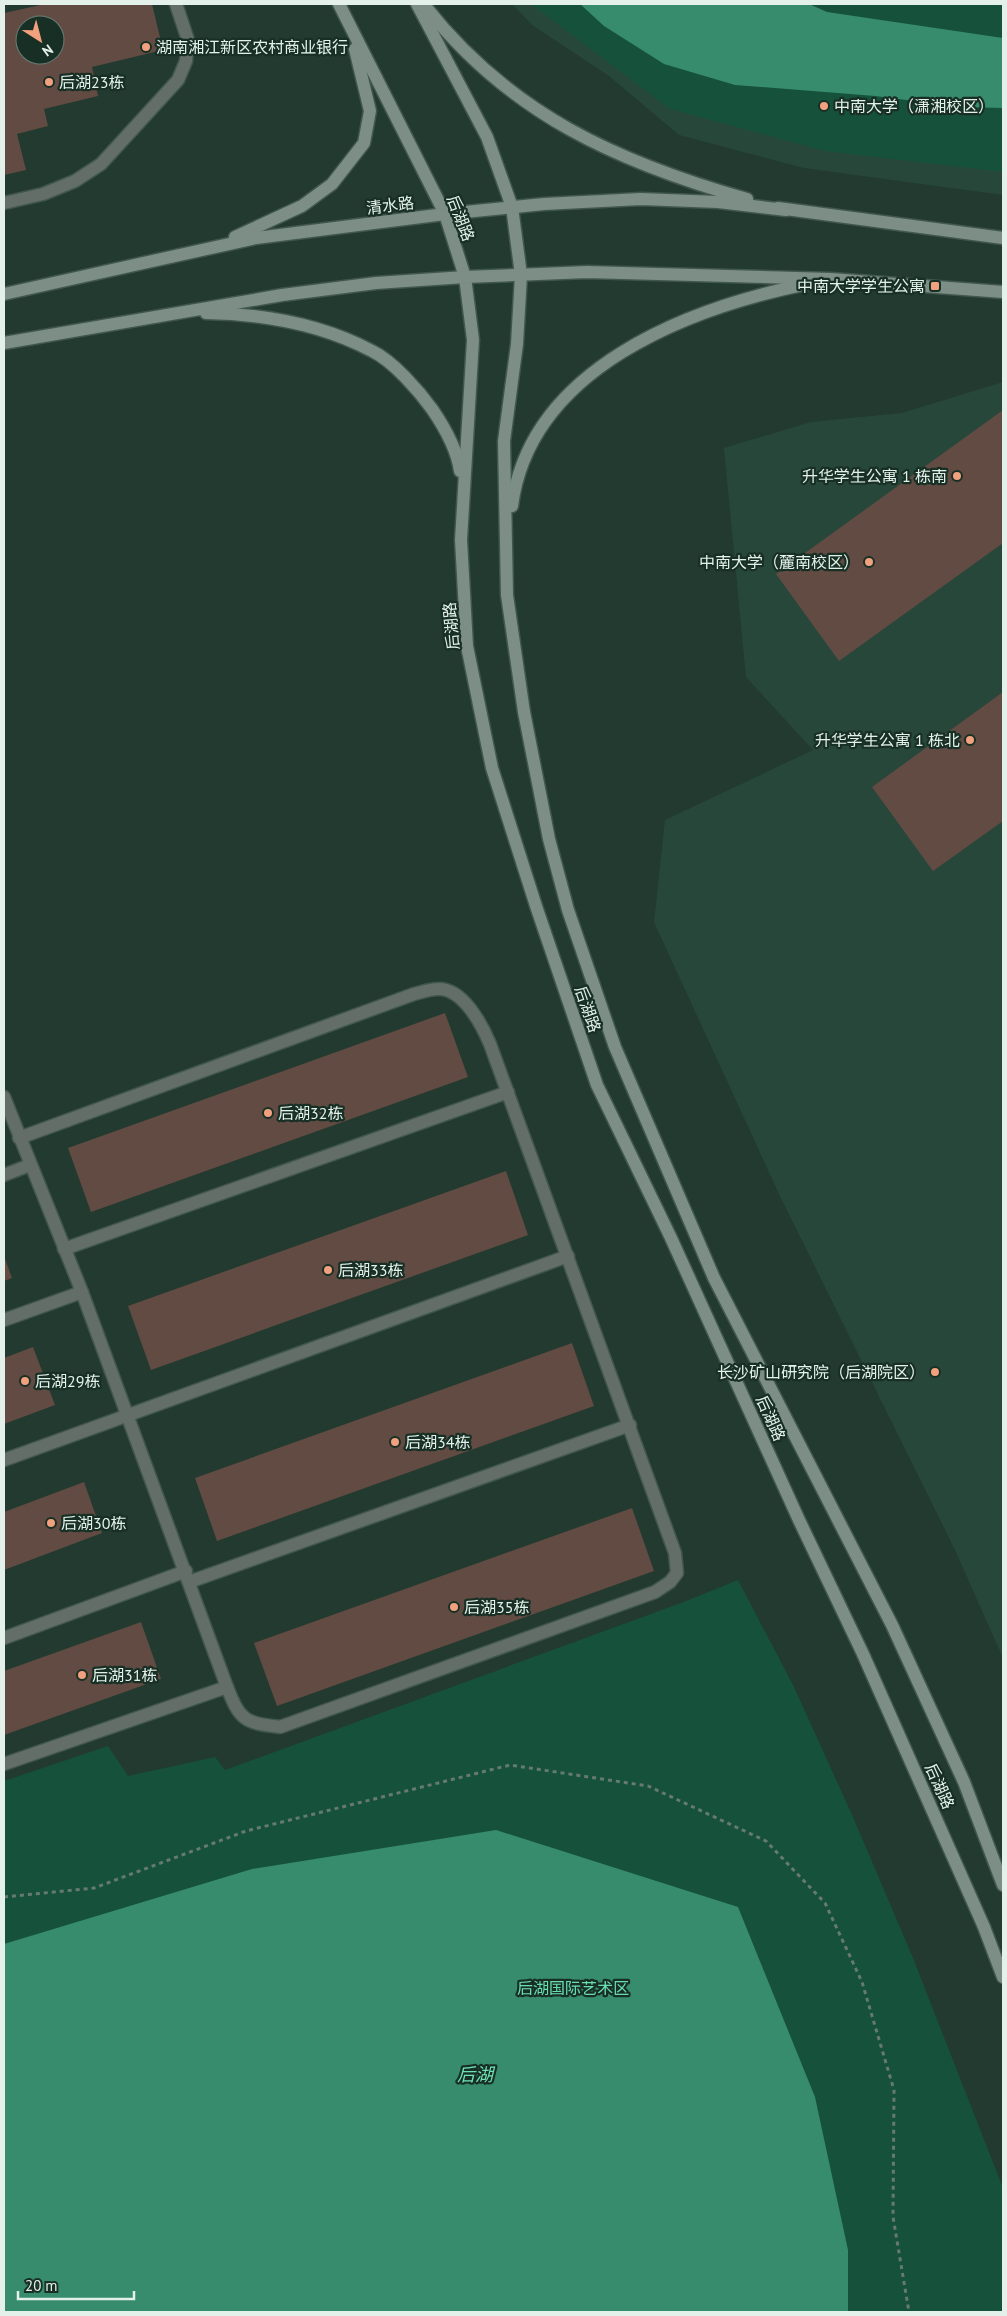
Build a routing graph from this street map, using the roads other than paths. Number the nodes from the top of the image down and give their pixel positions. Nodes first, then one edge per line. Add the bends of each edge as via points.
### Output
1 (176, 4) edge
2 (339, 4) edge
3 (417, 4) edge
4 (423, 4) edge
5 (345, 16) junction
6 (4, 203) edge
7 (512, 207) junction
8 (786, 210) junction
9 (444, 214) junction
10 (1003, 238) edge
11 (205, 249) junction
12 (520, 275) junction
13 (465, 277) junction
14 (831, 280) junction
15 (1003, 292) edge
16 (4, 294) edge
17 (171, 313) junction
18 (4, 343) edge
19 (463, 504) junction
20 (506, 545) junction
21 (508, 1092) junction
22 (4, 1097) edge
23 (19, 1138) junction
24 (30, 1165) junction
25 (4, 1175) edge
26 (64, 1249) junction
27 (568, 1256) junction
28 (82, 1292) junction
29 (4, 1320) edge
30 (128, 1414) junction
31 (630, 1425) junction
32 (4, 1460) edge
33 (187, 1576) junction
34 (4, 1638) edge
35 (227, 1687) junction
36 (4, 1764) edge
37 (1003, 1885) edge
38 (1003, 1977) edge

1 - 6 street via 188,40 186,61 178,80 101,164 76,181 43,194
2 - 5 main road, 后湖路
3 - 7 main road, 后湖路 via 487,137
4 - 8 main road via 448,35 488,73 542,115 599,146 654,170
5 - 9 main road, 后湖路
5 - 11 main road via 370,111 364,143 332,184 302,206
7 - 8 main road, 清水路 via 641,199 718,202
7 - 9 main road, 清水路
7 - 12 main road, 后湖路
8 - 10 main road
9 - 11 main road, 清水路 via 256,238
9 - 13 main road, 后湖路
11 - 16 main road, 清水路
12 - 13 main road
12 - 14 main road via 587,272
12 - 20 main road, 后湖路 via 517,344 504,441
13 - 17 main road via 376,283
13 - 19 main road, 后湖路 via 473,340
14 - 15 main road
14 - 20 main road via 761,293 705,312 636,343 584,378 549,414 526,452 514,485
17 - 18 main road
17 - 19 main road via 247,314 310,326 374,351 417,388 442,425 458,459
19 - 38 main road, 后湖路 via 461,540 467,646 492,768 598,1085 863,1654
20 - 37 main road, 后湖路 via 507,595 524,712 549,839 568,910 615,1047 714,1278 892,1625 964,1782
21 - 23 street via 480,1020 459,997 439,989 414,994
21 - 26 street
21 - 27 street
22 - 23 street
23 - 24 street
24 - 25 street
24 - 26 street
26 - 28 street
27 - 30 street
27 - 31 street
28 - 29 street
28 - 30 street
30 - 32 street
30 - 33 street
31 - 33 street
31 - 35 street via 676,1554 677,1573 655,1592 280,1727 258,1725 241,1716
33 - 34 street
33 - 35 street
35 - 36 street

